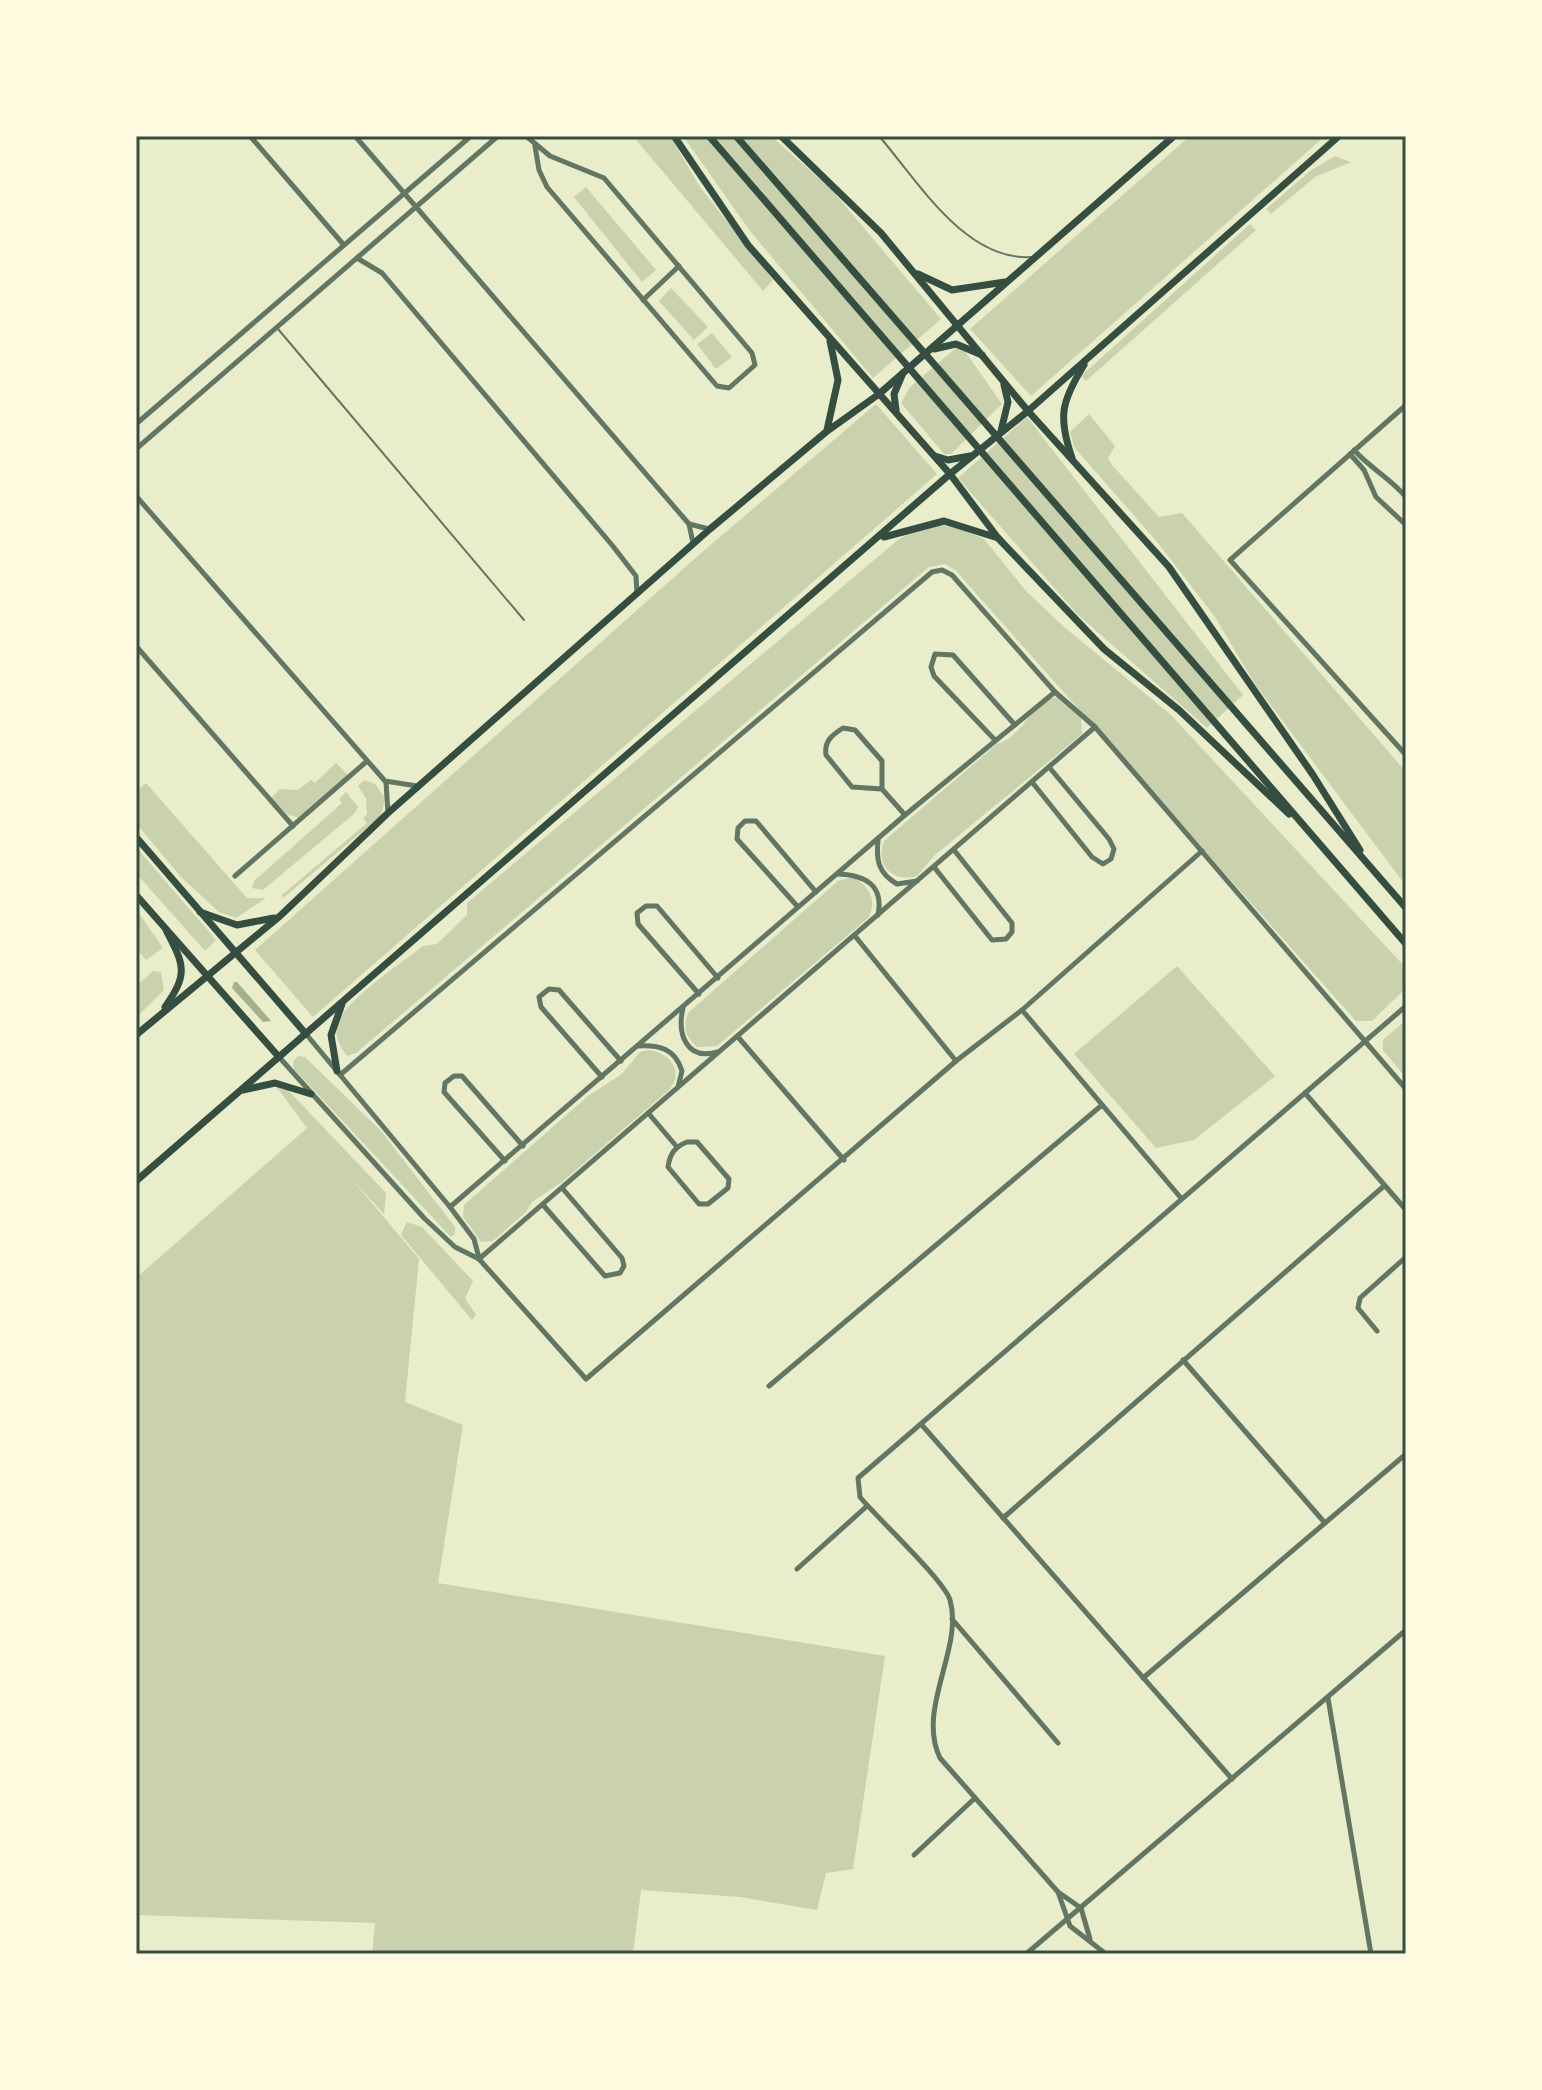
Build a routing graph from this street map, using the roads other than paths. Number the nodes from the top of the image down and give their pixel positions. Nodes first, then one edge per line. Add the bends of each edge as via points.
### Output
1 (250, 136) edge
2 (355, 136) edge
3 (471, 136) edge
4 (498, 136) edge
5 (526, 136) edge
6 (674, 136) edge
7 (709, 136) edge
8 (736, 136) edge
9 (781, 136) edge
10 (879, 136) edge
11 (1174, 136) edge
12 (1339, 136) edge
13 (535, 146) junction
14 (404, 194) junction
15 (417, 208) junction
16 (343, 245) junction
17 (1036, 256) junction
18 (357, 258) junction
19 (679, 266) junction
20 (912, 270) junction
21 (1008, 282) junction
22 (643, 300) junction
23 (959, 324) junction
24 (278, 328) junction
25 (830, 339) junction
26 (928, 351) junction
27 (984, 356) junction
28 (1089, 357) junction
29 (904, 371) junction
30 (1002, 378) junction
31 (879, 394) junction
32 (1406, 405) edge
33 (1028, 411) junction
34 (900, 417) junction
35 (136, 424) edge
36 (826, 432) junction
37 (1000, 433) junction
38 (136, 449) edge
39 (931, 452) junction
40 (1352, 452) junction
41 (973, 455) junction
42 (1074, 464) junction
43 (950, 474) junction
44 (136, 496) edge
45 (1406, 497) edge
46 (689, 524) junction
47 (1406, 525) edge
48 (710, 529) junction
49 (998, 538) junction
50 (878, 540) junction
51 (693, 544) junction
52 (637, 594) junction
53 (524, 620) dead end
54 (136, 646) edge
55 (1055, 692) junction
56 (1015, 725) junction
57 (1095, 727) junction
58 (995, 740) junction
59 (1406, 755) edge
60 (367, 761) junction
61 (1049, 767) junction
62 (386, 782) junction
63 (1032, 782) junction
64 (418, 786) junction
65 (882, 789) junction
66 (388, 813) junction
67 (905, 815) junction
68 (293, 826) junction
69 (1311, 834) junction
70 (136, 837) edge
71 (878, 839) junction
72 (954, 849) junction
73 (1202, 851) junction
74 (934, 867) junction
75 (1372, 869) junction
76 (837, 874) junction
77 (235, 876) dead end
78 (919, 880) junction
79 (816, 892) junction
80 (136, 895) edge
81 (798, 907) junction
82 (1406, 908) edge
83 (200, 912) junction
84 (280, 916) junction
85 (878, 916) junction
86 (166, 930) junction
87 (855, 936) junction
88 (1406, 944) edge
89 (235, 954) junction
90 (208, 975) junction
91 (718, 978) junction
92 (699, 994) junction
93 (344, 1001) junction
94 (1406, 1006) edge
95 (683, 1007) junction
96 (1022, 1010) junction
97 (160, 1015) junction
98 (306, 1034) junction
99 (136, 1035) edge
100 (738, 1037) junction
101 (1366, 1042) junction
102 (638, 1046) junction
103 (721, 1051) junction
104 (279, 1057) junction
105 (621, 1061) junction
106 (956, 1061) junction
107 (338, 1073) junction
108 (602, 1077) junction
109 (1406, 1089) edge
110 (241, 1090) junction
111 (676, 1091) junction
112 (1305, 1093) junction
113 (311, 1094) junction
114 (1102, 1105) junction
115 (649, 1114) junction
116 (523, 1146) junction
117 (677, 1147) junction
118 (844, 1160) junction
119 (505, 1161) junction
120 (136, 1181) edge
121 (1384, 1186) junction
122 (563, 1189) junction
123 (1181, 1198) junction
124 (544, 1206) junction
125 (450, 1207) junction
126 (1406, 1210) edge
127 (1406, 1257) edge
128 (479, 1259) junction
129 (1377, 1331) dead end
130 (1183, 1360) junction
131 (769, 1386) dead end
132 (921, 1424) junction
133 (1406, 1454) edge
134 (867, 1506) junction
135 (1003, 1518) junction
136 (1325, 1523) junction
137 (797, 1569) dead end
138 (952, 1618) junction
139 (1406, 1630) edge
140 (1143, 1678) junction
141 (1328, 1697) junction
142 (1058, 1743) dead end
143 (1232, 1779) junction
144 (975, 1798) junction
145 (914, 1855) dead end
146 (1058, 1892) junction
147 (1081, 1908) junction
148 (1066, 1920) junction
149 (1090, 1940) junction
150 (1026, 1954) edge
151 (1106, 1954) edge
152 (1371, 1954) edge

1 - 16 street
2 - 14 street
3 - 14 street
4 - 15 street
5 - 13 street
6 - 25 main road via 748,245
7 - 69 main road
8 - 75 main road
9 - 20 main road
10 - 17 lane via 969,239 1008,256
11 - 17 main road
12 - 28 main road
13 - 19 street via 604,178
13 - 22 street via 547,187
14 - 15 street
14 - 16 street
15 - 18 street
15 - 46 street
16 - 35 street
17 - 21 main road
18 - 24 street
18 - 52 street via 382,273 612,545 636,576
19 - 22 street
19 - 22 street via 752,353 755,365 743,379 729,388 717,386
20 - 21 main road via 952,290
20 - 23 main road
21 - 23 main road
23 - 26 main road
23 - 27 main road
24 - 38 street
24 - 53 lane
25 - 31 main road
25 - 36 main road via 838,380
26 - 27 main road via 956,344
26 - 29 main road
27 - 30 main road
28 - 33 main road
28 - 42 main road via 1063,412 1063,432
29 - 31 main road
29 - 34 main road via 893,399
30 - 33 main road
30 - 37 main road via 1008,402
31 - 34 main road
31 - 36 main road
32 - 40 street
33 - 37 main road
33 - 42 main road
34 - 39 main road
36 - 48 main road
37 - 41 main road
39 - 41 main road via 948,460
39 - 43 main road
40 - 45 street
40 - 47 street via 1376,497
40 - 59 street via 1230,560
41 - 43 main road
42 - 75 main road via 1184,585
43 - 49 main road
43 - 50 main road
44 - 60 street
46 - 48 street
46 - 51 street
48 - 51 main road
49 - 50 main road via 944,521
49 - 69 main road via 1104,649 1179,710
50 - 93 main road
51 - 52 main road
52 - 64 main road
54 - 68 street
55 - 56 street
55 - 57 street
55 - 107 street via 952,575 932,572
56 - 58 street
56 - 58 street via 953,655 935,654 934,676
57 - 61 street
57 - 73 street
58 - 67 street
60 - 62 street
60 - 68 street
61 - 63 street
61 - 63 street via 1109,839 1111,859 1103,864 1092,857
62 - 64 street
62 - 66 street
63 - 72 street
64 - 66 main road
65 - 65 street via 852,787 826,755 834,734 843,728 855,730 882,761
65 - 67 street
66 - 84 main road
67 - 71 street
68 - 77 street
69 - 88 main road
70 - 83 main road
71 - 76 street
71 - 78 street via 876,856 883,874 902,885
72 - 74 street
72 - 74 street via 1012,923 1006,939 992,940
73 - 96 street
73 - 101 street
74 - 78 street
75 - 82 main road
76 - 79 street
76 - 85 street via 855,874 873,885 881,902
78 - 85 street
79 - 81 street
79 - 81 street via 756,821 745,821 737,839
80 - 86 main road
81 - 91 street
83 - 84 main road via 244,926
83 - 89 main road
84 - 89 main road
85 - 87 street
86 - 90 main road
86 - 97 main road via 183,973
87 - 100 street
87 - 106 street
89 - 90 main road
89 - 98 main road
90 - 97 main road
90 - 104 main road
91 - 92 street
91 - 92 street via 657,906 637,913 638,924
92 - 95 street
93 - 98 main road
93 - 107 main road via 331,1035
94 - 101 street
95 - 102 street
95 - 103 street via 682,1041 708,1055
96 - 106 street
96 - 114 street
97 - 99 main road
98 - 104 main road
98 - 107 street
100 - 103 street
100 - 118 street
101 - 109 street
101 - 112 street
102 - 105 street
102 - 111 street via 660,1046 674,1056 682,1071
103 - 111 street
104 - 110 main road
104 - 113 street
105 - 108 street
105 - 108 street via 559,990 549,989 539,997 541,1007
106 - 118 street
107 - 125 street
108 - 116 street
110 - 113 main road via 275,1083
110 - 120 main road
111 - 115 street
112 - 121 street
112 - 123 street
113 - 128 street via 424,1218 455,1247
114 - 123 street
114 - 131 street
115 - 117 street
115 - 122 street
116 - 119 street
116 - 119 street via 462,1076 445,1083 444,1092
117 - 117 street via 668,1167 699,1204 720,1198 729,1179 697,1142
118 - 128 street via 586,1379
119 - 125 street
121 - 126 street
121 - 130 street
122 - 124 street
122 - 124 street via 622,1258 620,1273 605,1276
123 - 132 street
124 - 128 street
125 - 128 street via 474,1239
127 - 129 street via 1360,1298 1358,1308
130 - 135 street
130 - 136 street
132 - 134 street via 861,1473 857,1491
132 - 135 street
133 - 136 street
134 - 137 street
134 - 138 street via 949,1595
135 - 140 street
136 - 140 street
138 - 142 street
138 - 144 street via 933,1744
139 - 141 street
140 - 143 street
141 - 143 street
141 - 152 street
143 - 147 street
144 - 145 street
144 - 146 street
146 - 147 street
146 - 148 street
147 - 148 street
147 - 149 street
148 - 149 street
148 - 150 street
149 - 151 street

